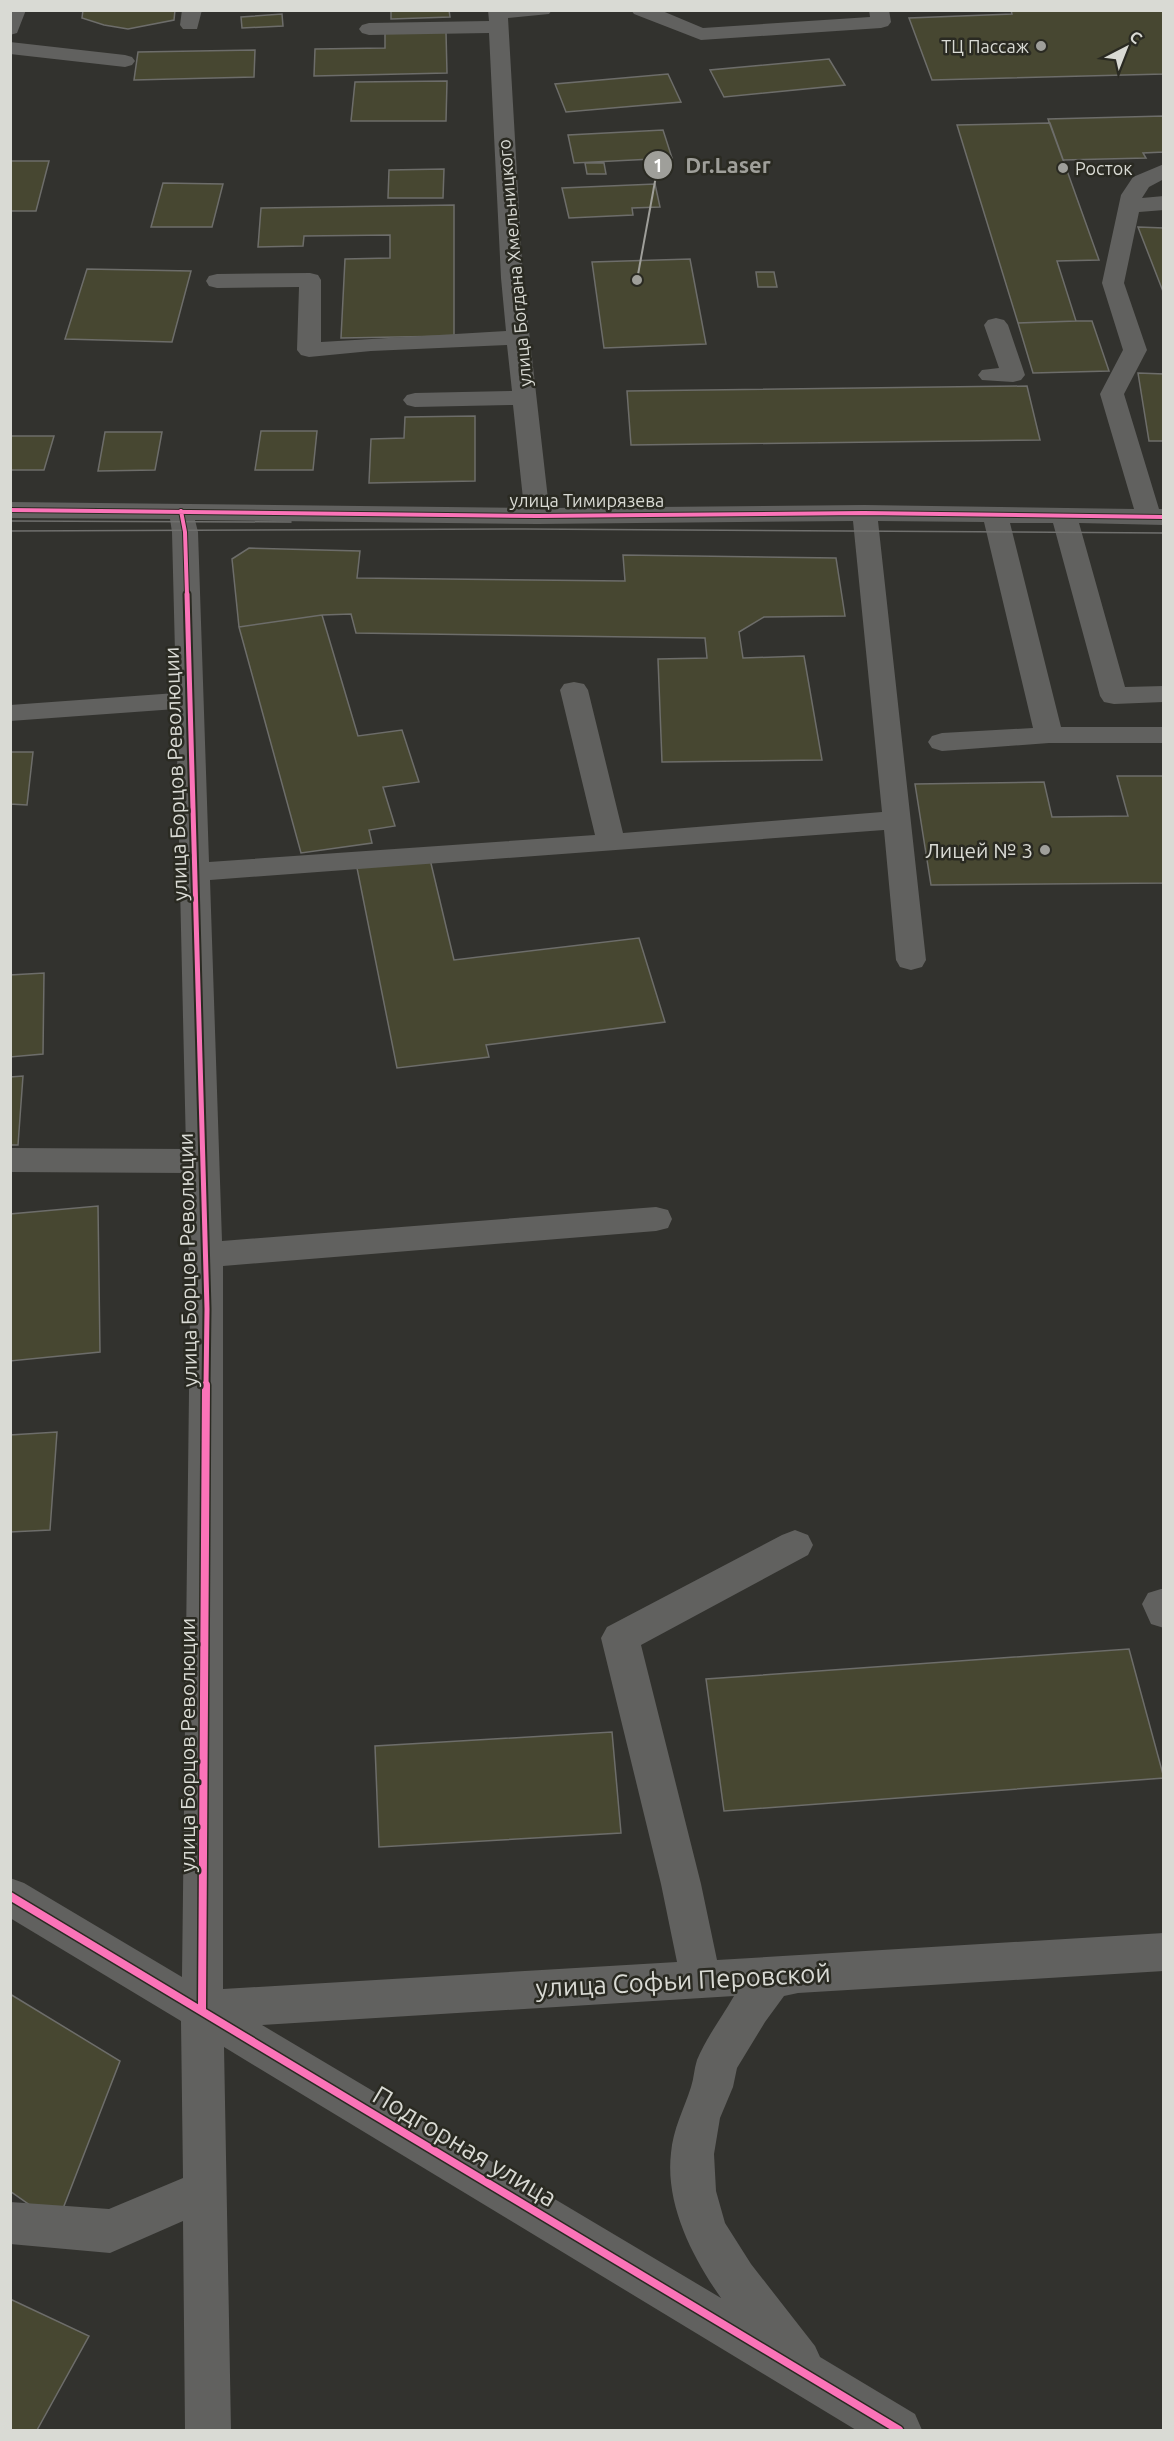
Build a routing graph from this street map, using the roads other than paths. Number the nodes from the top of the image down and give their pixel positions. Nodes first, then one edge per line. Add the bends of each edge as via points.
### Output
1 (542, 10) edge
2 (642, 10) edge
3 (879, 10) edge
4 (498, 17) edge
5 (367, 18) edge
6 (10, 48) edge
7 (125, 61) dead end
8 (1164, 170) edge
9 (1164, 203) edge
10 (1130, 206) junction
11 (218, 281) dead end
12 (996, 325) dead end
13 (518, 337) junction
14 (990, 375) dead end
15 (525, 398) junction
16 (415, 400) dead end
17 (10, 510) edge
18 (181, 511) junction
19 (864, 513) junction
20 (994, 515) junction
21 (537, 516) junction
22 (1064, 516) junction
23 (1156, 517) edge
24 (574, 690) dead end
25 (1164, 694) edge
26 (190, 699) junction
27 (10, 713) edge
28 (1049, 735) junction
29 (1164, 735) edge
30 (942, 742) dead end
31 (897, 820) junction
32 (611, 843) junction
33 (195, 872) junction
34 (910, 960) dead end
35 (10, 1160) edge
36 (202, 1161) junction
37 (656, 1219) dead end
38 (205, 1255) junction
39 (795, 1545) dead end
40 (1164, 1604) edge
41 (1164, 1613) edge
42 (10, 1896) edge
43 (1164, 1952) edge
44 (812, 1973) junction
45 (700, 1979) junction
46 (202, 2009) junction
47 (204, 2190) junction
48 (10, 2223) edge
49 (811, 2378) junction
50 (208, 2430) edge
51 (900, 2430) edge

1 - 4 street
2 - 3 street via 701,34 880,22
4 - 5 street
4 - 13 street, улица Богдана Хмельницкого
6 - 7 street
8 - 10 street via 1141,182
9 - 10 street
10 - 23 street via 1113,283 1135,350 1112,394
11 - 13 street via 310,280 309,350
12 - 14 street via 1013,375
13 - 15 street, улица Богдана Хмельницкого
15 - 16 street
15 - 21 street, улица Богдана Хмельницкого
17 - 18 street, улица Тимирязева
18 - 21 street, улица Тимирязева
18 - 26 street, улица Борцов Революции
19 - 20 street, улица Тимирязева
19 - 21 street, улица Тимирязева
19 - 31 street
20 - 22 street, улица Тимирязева
20 - 28 street
22 - 23 street, улица Тимирязева
22 - 25 street via 1114,696
24 - 32 street
26 - 27 street
26 - 33 street, улица Борцов Революции
28 - 29 street
28 - 30 street
31 - 32 street
31 - 34 street
32 - 33 street
33 - 36 street, улица Борцов Революции
35 - 36 street
36 - 38 street, улица Борцов Революции
37 - 38 street
38 - 46 street, улица Борцов Революции
39 - 45 street via 620,1638 681,1884
40 - 41 street
42 - 46 street, Подгорная улица
43 - 44 street, улица Софьи Перовской
44 - 45 street, улица Софьи Перовской
44 - 49 street via 773,1978 750,2008 717,2063 692,2154 694,2191 706,2232 735,2280
45 - 46 street, улица Софьи Перовской
46 - 47 street, улица Борцов Революции
46 - 49 street, Подгорная улица
47 - 48 street via 110,2231
47 - 50 street, улица Борцов Революции
49 - 51 street, Подгорная улица

